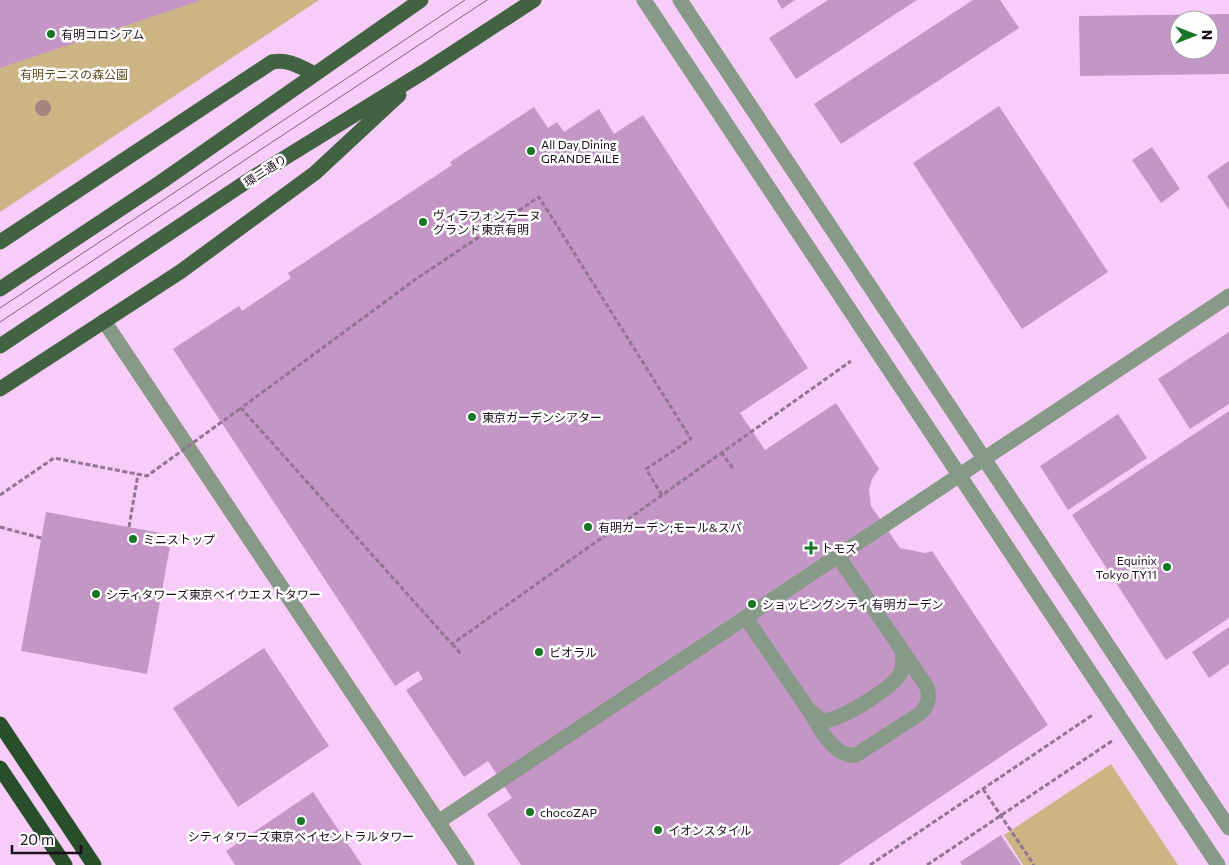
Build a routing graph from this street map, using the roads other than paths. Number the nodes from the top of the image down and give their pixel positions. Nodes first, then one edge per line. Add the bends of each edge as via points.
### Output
1 (421, 0) edge
2 (534, 0) edge
3 (644, 0) edge
4 (680, 0) edge
5 (422, 73) junction
6 (315, 74) junction
7 (0, 242) edge
8 (0, 289) edge
9 (1229, 296) edge
10 (104, 322) junction
11 (0, 346) edge
12 (0, 389) edge
13 (985, 459) junction
14 (959, 476) junction
15 (838, 556) junction
16 (746, 618) junction
17 (902, 650) junction
18 (808, 709) junction
19 (0, 724) edge
20 (0, 768) edge
21 (438, 822) junction
22 (1229, 828) edge
23 (65, 865) edge
24 (94, 865) edge
25 (466, 865) edge
26 (1218, 865) edge

1 - 6 main road
2 - 5 main road, 環二通り
3 - 14 street
4 - 13 street
5 - 10 main road via 314,173 180,272
5 - 11 main road, 環二通り via 260,173
6 - 7 main road via 283,60 272,62
6 - 8 main road
9 - 13 street
10 - 12 main road
10 - 21 street
13 - 14 street
13 - 22 street
14 - 15 street
14 - 26 street
15 - 16 street
15 - 17 street
16 - 18 street
16 - 21 street
17 - 18 street via 904,662 893,683 840,717 823,721
17 - 18 street via 927,687 930,696 927,705 920,713 856,755 842,754 834,747
19 - 24 highway
20 - 23 highway
21 - 25 street

